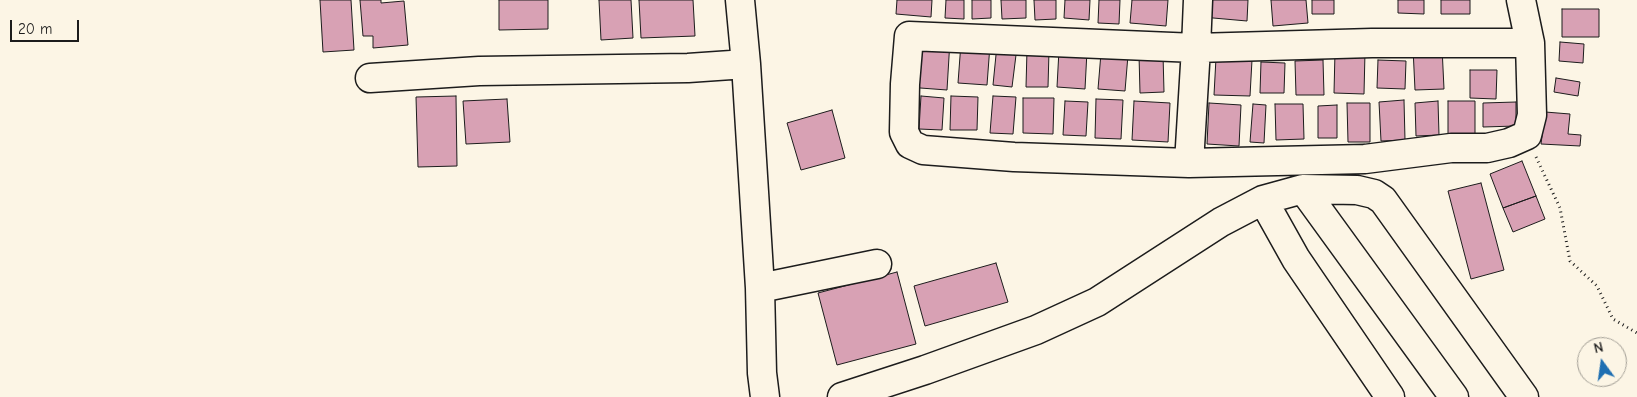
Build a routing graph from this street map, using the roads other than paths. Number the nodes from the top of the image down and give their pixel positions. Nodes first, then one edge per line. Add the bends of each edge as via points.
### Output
1 (740, 0) edge
2 (1198, 0) edge
3 (1522, 0) edge
4 (1530, 43) junction
5 (1196, 48) junction
6 (746, 64) junction
7 (370, 78) dead end
8 (1189, 164) junction
9 (1303, 189) junction
10 (1263, 200) junction
11 (877, 264) dead end
12 (760, 288) junction
13 (765, 397) edge
14 (842, 397) edge
15 (1390, 397) edge
16 (1454, 397) edge
17 (1524, 397) edge

1 - 6 street
2 - 5 street
3 - 4 street
4 - 5 street
4 - 8 street via 1532,115 1527,135 1509,143 1487,148 1451,148 1365,159
5 - 8 street
5 - 8 street via 909,36 905,84 904,132 910,144 923,150
6 - 7 street via 479,71
6 - 12 street
9 - 10 street
9 - 16 street
9 - 17 street via 1357,190 1383,200
10 - 14 street via 1221,222 1089,306 1036,330
10 - 15 street via 1296,259
11 - 12 street
12 - 13 street

